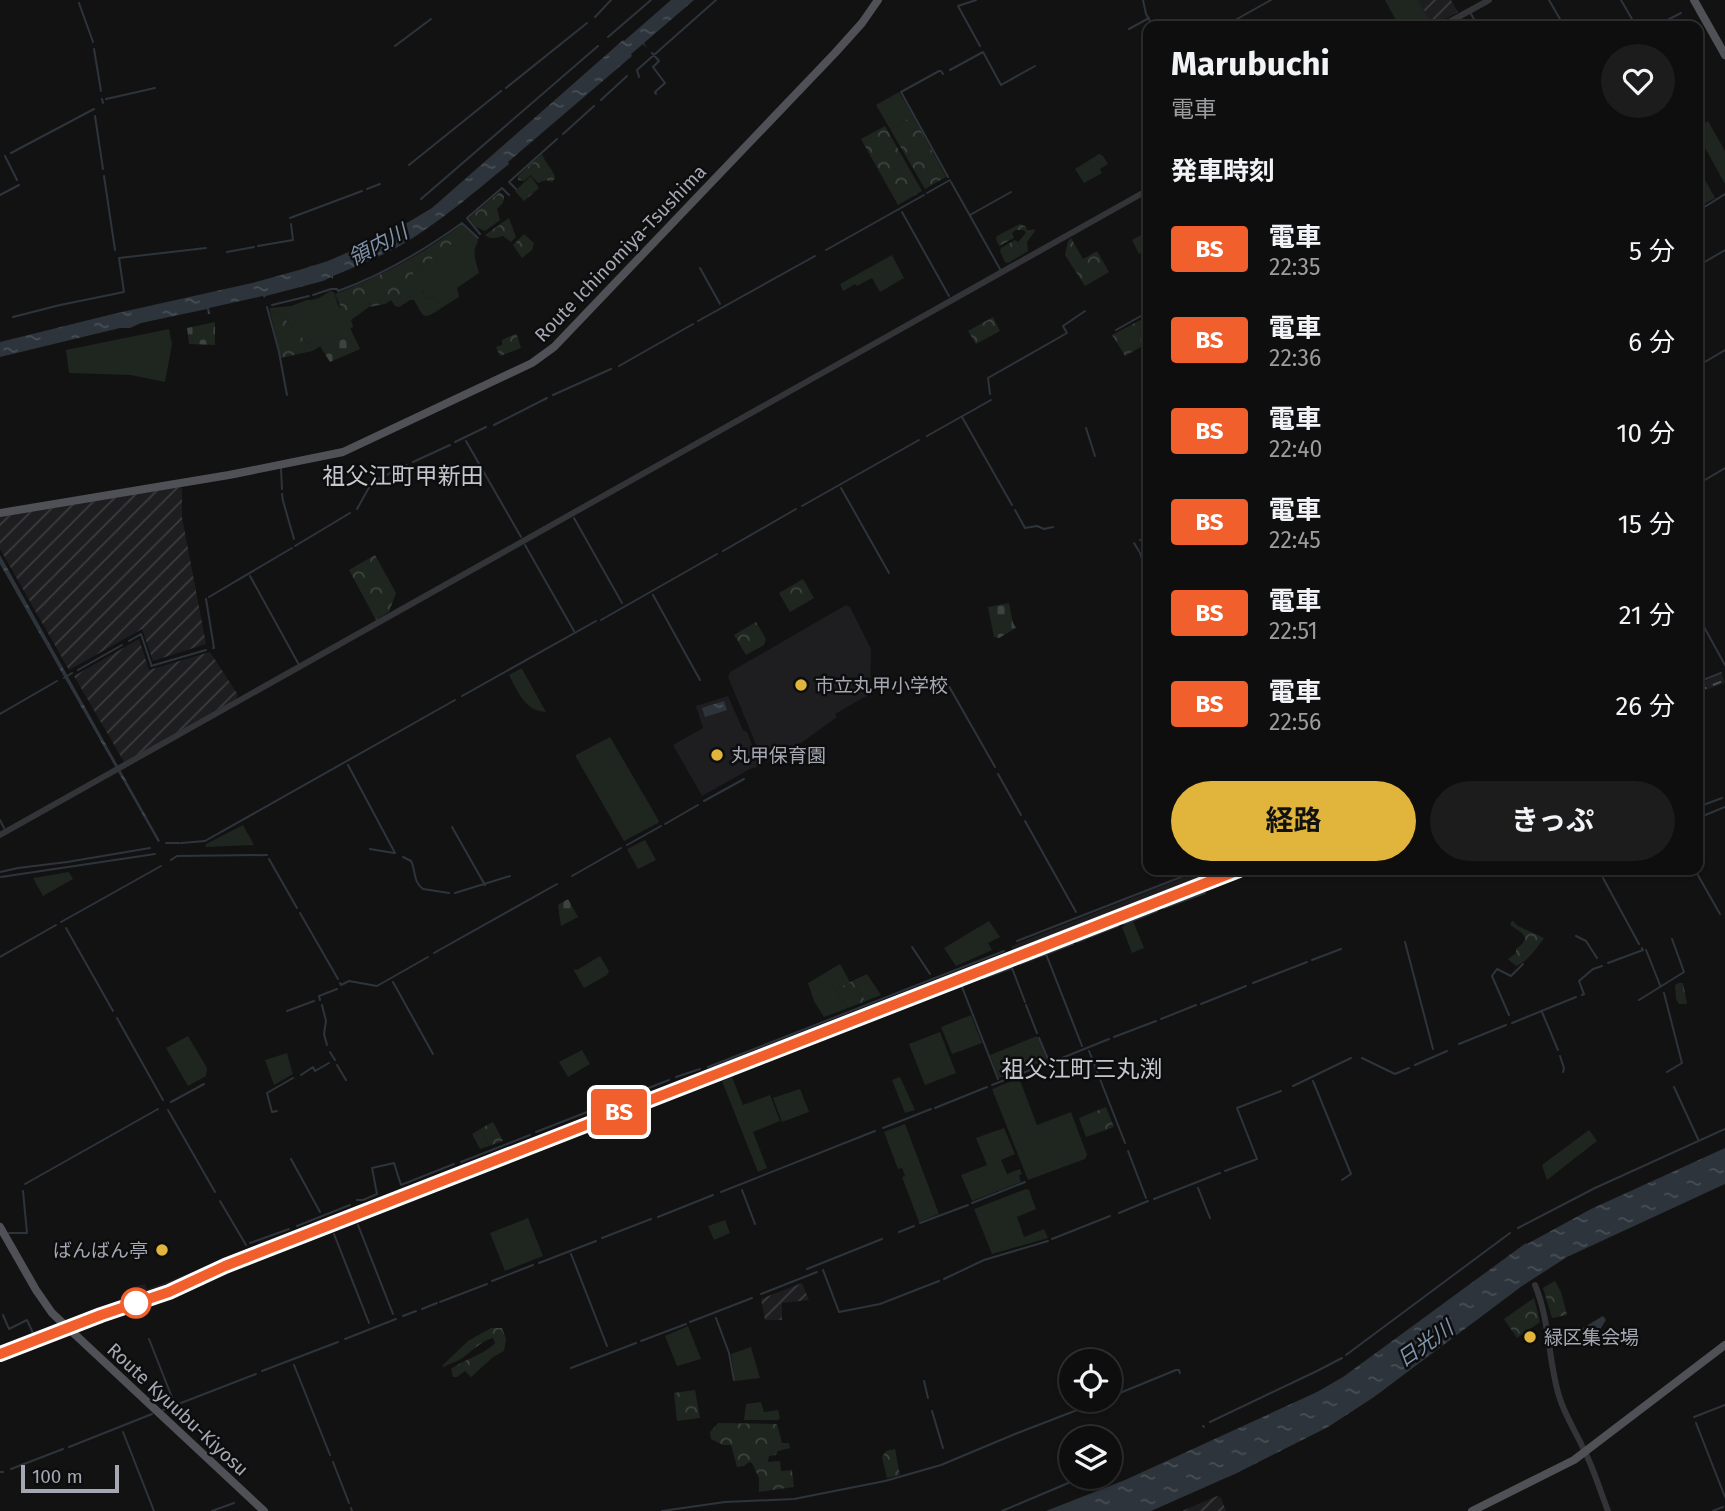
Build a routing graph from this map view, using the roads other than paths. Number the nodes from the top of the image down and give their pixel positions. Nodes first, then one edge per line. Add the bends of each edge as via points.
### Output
1 (878, 0) edge
2 (1489, 0) edge
3 (1694, 0) edge
4 (1451, 21) edge
5 (1725, 55) edge
6 (1143, 193) edge
7 (0, 513) edge
8 (0, 835) edge
9 (0, 1227) edge
10 (1535, 1285) dead end
11 (1725, 1345) edge
12 (1585, 1452) junction
13 (264, 1511) edge
14 (1472, 1511) edge
15 (1608, 1511) edge

1 - 7 main road, Route Ichinomiya-Tsushima via 835,53 554,347 533,363 339,454
2 - 4 street
3 - 5 main road
6 - 8 street
9 - 13 main road, Route Kyuubu-Kiyosu via 52,1313
10 - 12 street via 1559,1397
11 - 12 main road
12 - 14 main road
12 - 15 street

